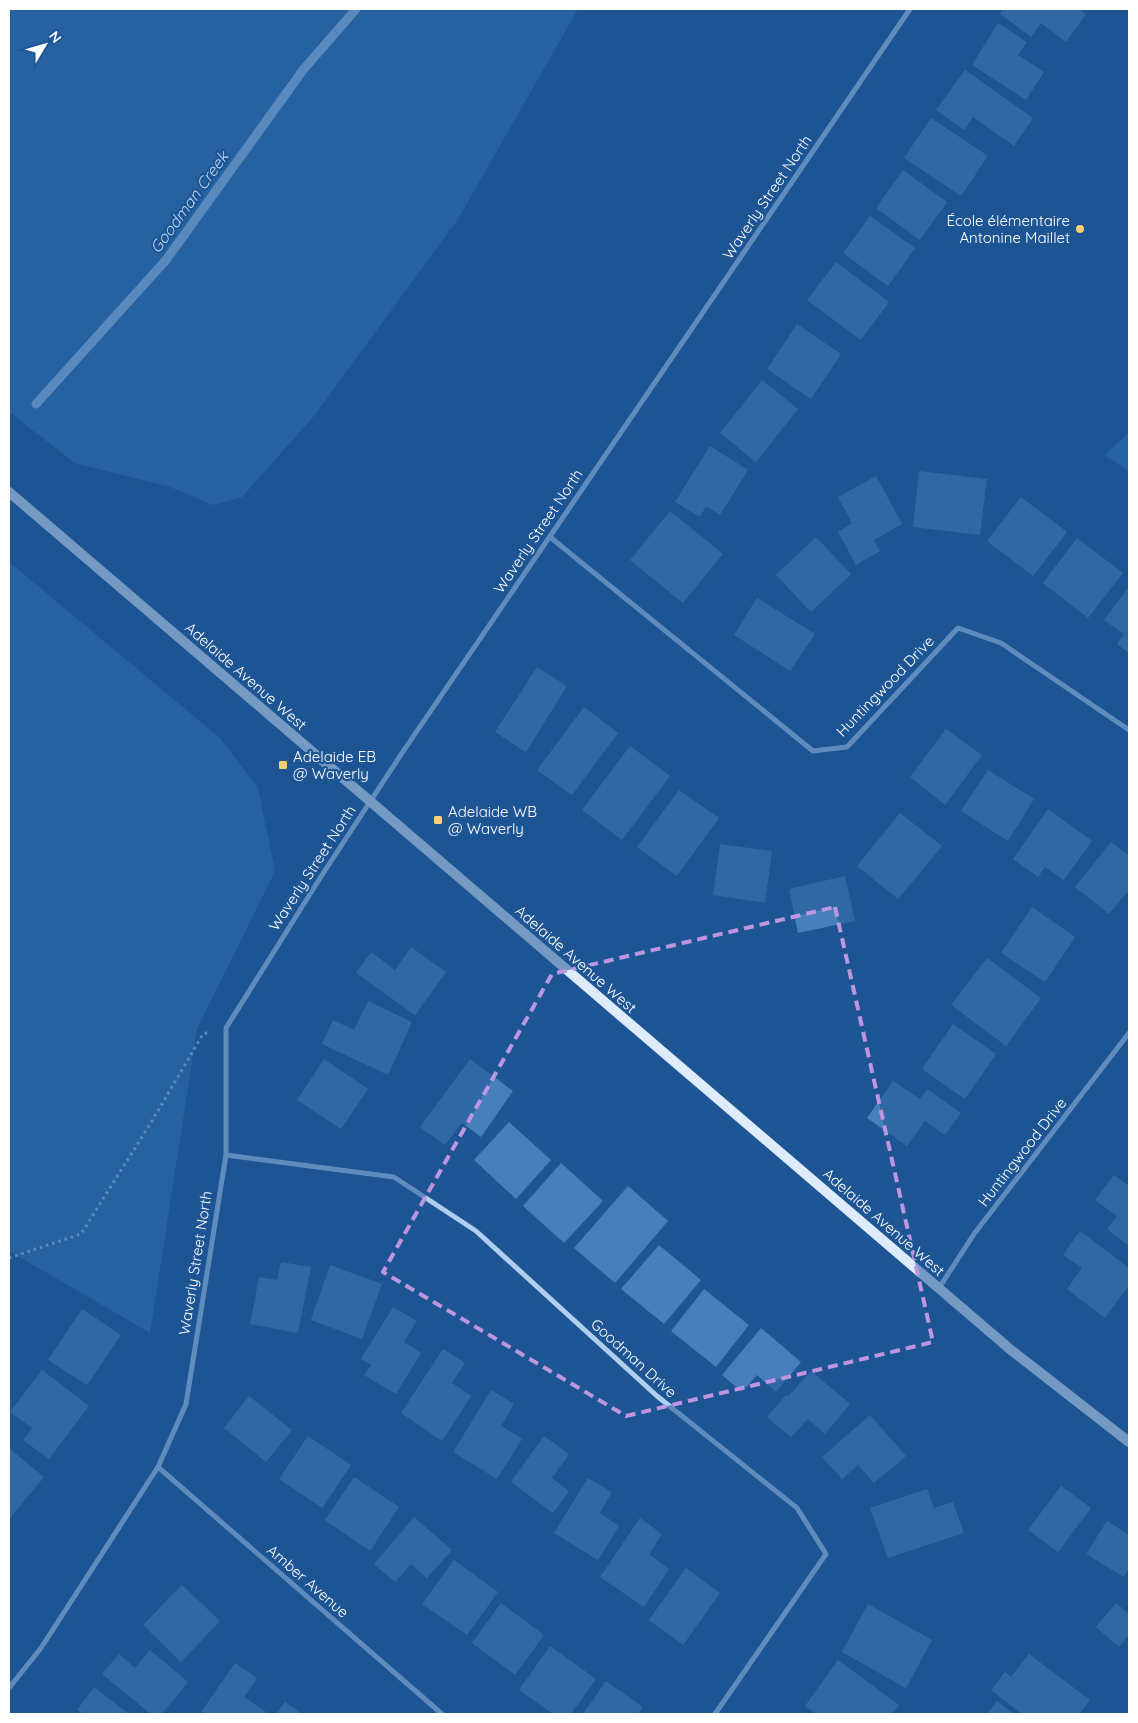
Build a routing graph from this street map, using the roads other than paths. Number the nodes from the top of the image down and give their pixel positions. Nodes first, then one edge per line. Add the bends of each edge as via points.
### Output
1 (910, 9) edge
2 (9, 492) edge
3 (550, 537) junction
4 (1129, 730) edge
5 (370, 802) junction
6 (1129, 1033) edge
7 (226, 1154) junction
8 (938, 1288) junction
9 (1129, 1442) edge
10 (158, 1467) junction
11 (9, 1688) edge
12 (442, 1714) edge
13 (715, 1714) edge

1 - 3 street, Waverly Street North
2 - 5 main road, Adelaide Avenue West
3 - 4 street, Huntingwood Drive via 813,751 847,747 958,628 1001,643
3 - 5 street, Waverly Street North
5 - 7 street, Waverly Street North via 226,1028
5 - 8 main road, Adelaide Avenue West
6 - 8 street, Huntingwood Drive via 974,1234
7 - 10 street, Waverly Street North via 186,1404
7 - 13 street, Goodman Drive via 394,1176 476,1231 657,1396 797,1508 826,1554
8 - 9 main road, Adelaide Avenue West
10 - 11 street, Waverly Street North via 41,1648
10 - 12 street, Amber Avenue

